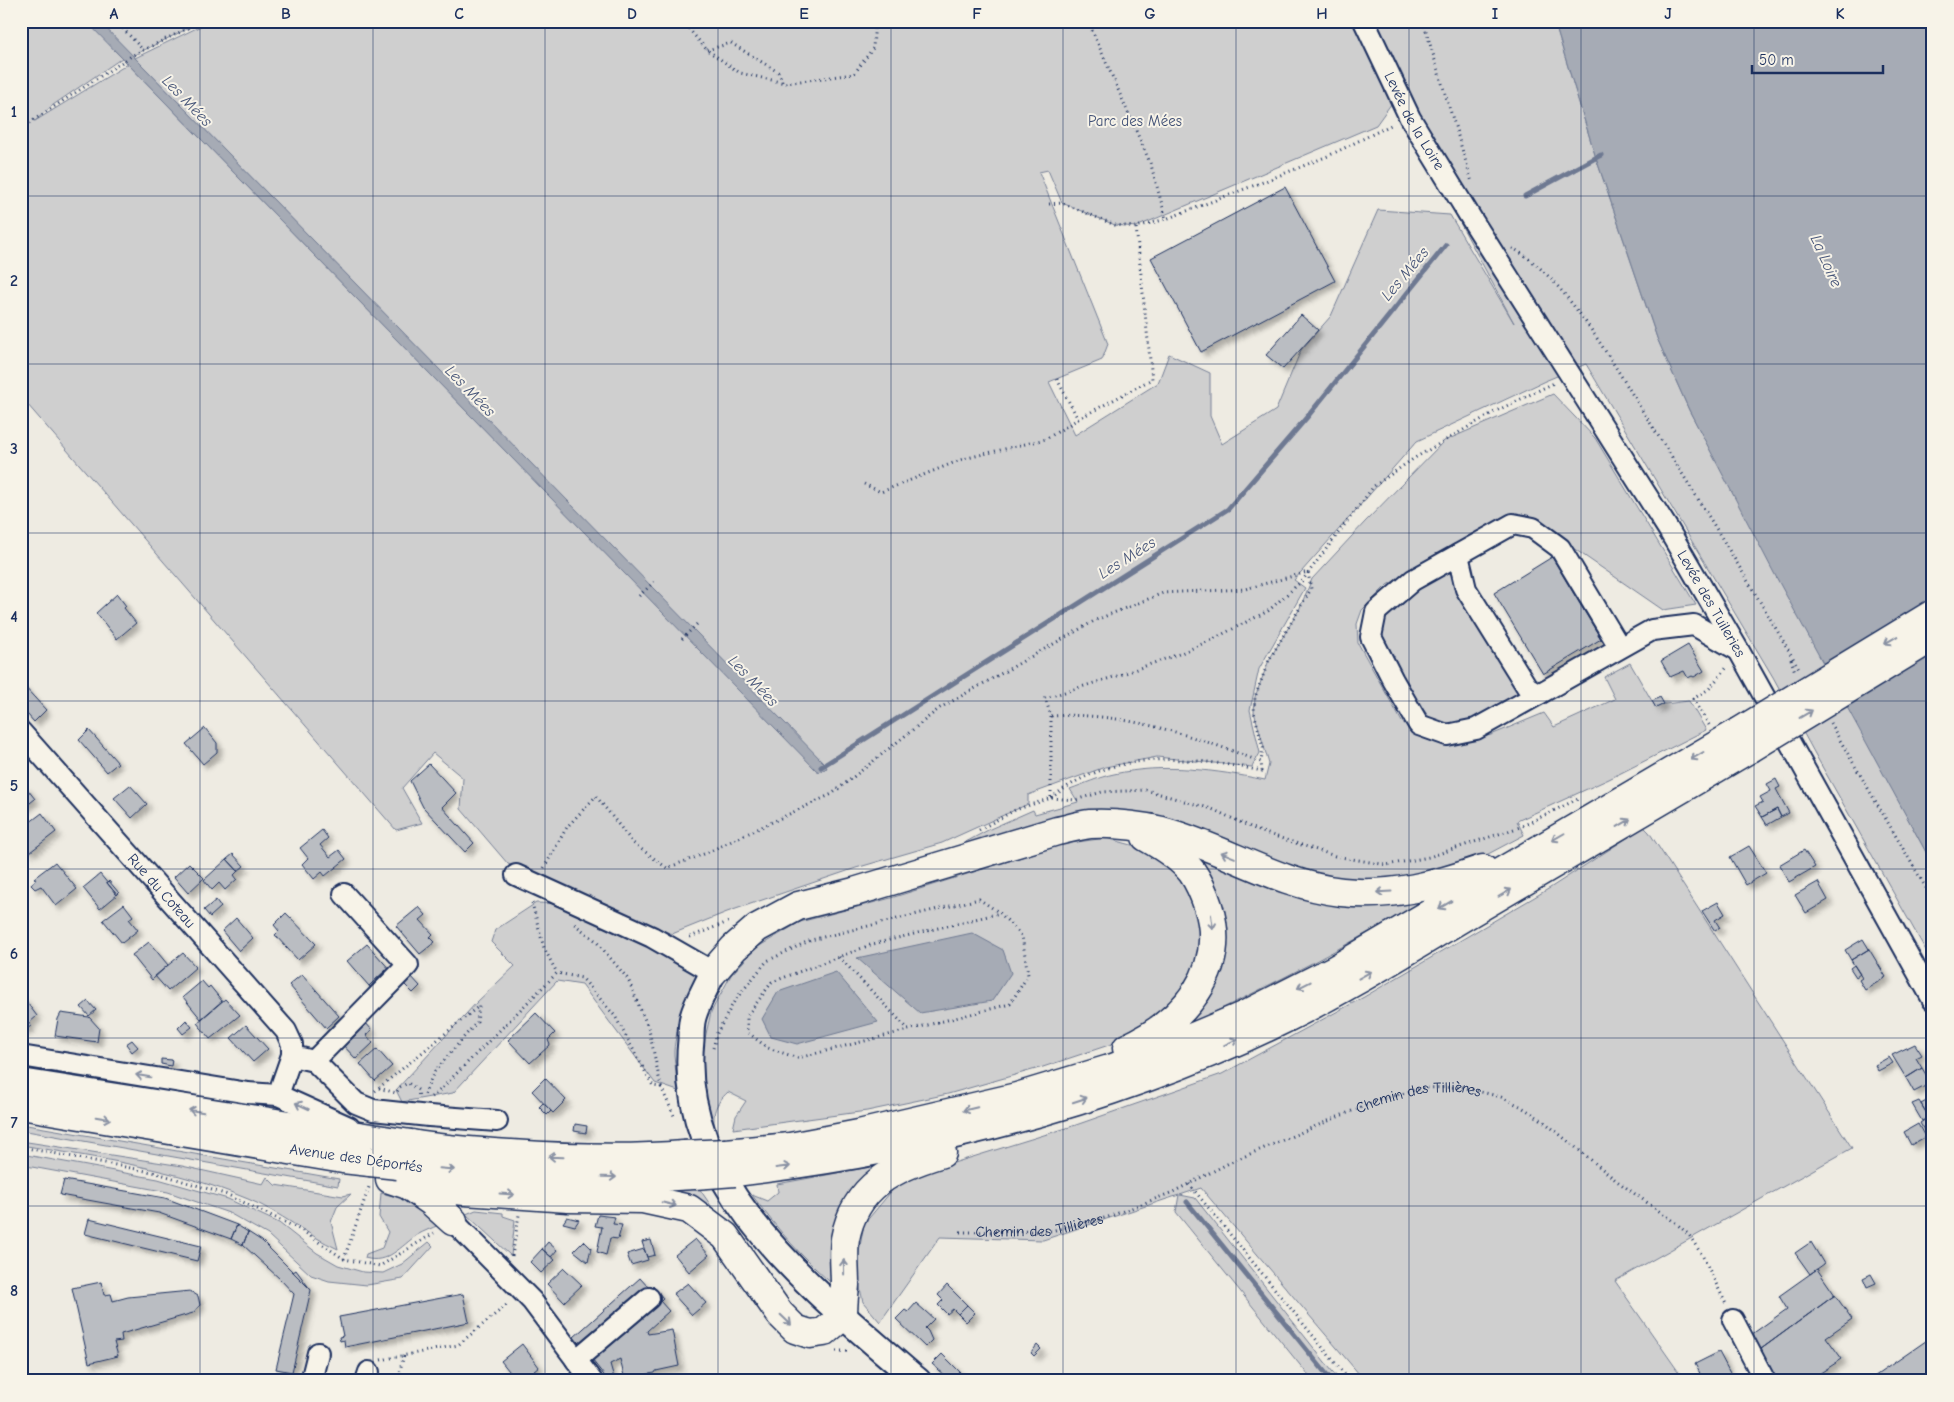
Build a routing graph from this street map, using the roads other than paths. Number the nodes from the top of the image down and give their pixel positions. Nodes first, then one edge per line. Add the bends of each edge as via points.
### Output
1 (1364, 21) edge
2 (1471, 218) joint
3 (1458, 555) junction
4 (1933, 614) edge
5 (1933, 637) edge
6 (1620, 648) junction
7 (1739, 651) junction
8 (1538, 694) junction
9 (21, 732) edge
10 (1744, 740) junction
11 (1125, 826) junction
12 (1532, 852) junction
13 (516, 874) dead end
14 (344, 894) dead end
15 (714, 972) junction
16 (1933, 1000) edge
17 (292, 1055) junction
18 (21, 1056) edge
19 (314, 1061) junction
20 (21, 1083) edge
21 (278, 1095) junction
22 (21, 1105) edge
23 (1025, 1106) junction
24 (497, 1121) dead end
25 (381, 1163) junction
26 (465, 1191) junction
27 (444, 1227) junction
28 (649, 1298) dead end
29 (843, 1316) junction
30 (1733, 1320) road end
31 (318, 1352) dead end
32 (576, 1360) junction
33 (311, 1381) edge
34 (592, 1381) edge
35 (918, 1381) edge
36 (1765, 1381) edge

1 - 2 street, Levée de la Loire via 1410,118
2 - 7 street, Levée des Tuileries via 1668,529
3 - 6 street via 1514,524 1533,528 1560,548
3 - 8 street via 1466,589 1527,687
3 - 8 street via 1413,580 1376,612 1370,637 1393,680 1419,725 1448,735 1476,729
4 -> 10 highway, bridge
10 -> 5 highway, bridge
6 - 7 street via 1652,630 1694,625
6 - 8 street
7 - 16 street, Levée des Tuileries
9 - 17 street, Rue du Coteau via 286,1031 292,1044
10 -> 12 highway
23 -> 10 highway via 1116,1089 1276,1023 1376,969
12 -> 11 highway via 1449,881 1404,891 1357,893 1299,882 1162,831
11 - 15 highway via 1090,824 1057,831 863,890 798,906 757,928
11 -> 23 highway via 1176,856 1191,871 1204,891 1211,916 1214,936 1212,958 1194,996 1159,1030
12 -> 23 highway via 1334,970 1242,1016
13 - 15 street via 652,938
14 - 19 street via 408,965
15 - 29 main road via 693,1016 689,1059 690,1090 701,1132 728,1187 760,1233
17 - 19 street
17 - 21 street
21 -> 18 street, Avenue des Déportés
19 - 24 street, bridge via 356,1104 373,1110 401,1113 424,1110
25 -> 20 highway, Avenue des Déportés
25 -> 21 street, Avenue des Déportés via 334,1122
22 -> 25 highway, Avenue des Déportés
23 - 25 highway, Avenue des Déportés, bridge via 790,1147 730,1163 689,1166 655,1157 556,1157 483,1152
29 -> 23 highway via 845,1239 855,1209 867,1192 892,1171 949,1150
25 -> 26 highway
25 - 27 highway via 432,1202
26 - 27 highway
26 -> 29 highway via 643,1199 689,1209 725,1236 780,1314 795,1329 810,1334 824,1332
27 - 32 street via 532,1301
28 - 32 street
29 - 35 main road
30 - 36 street
31 - 33 street
32 - 34 street

